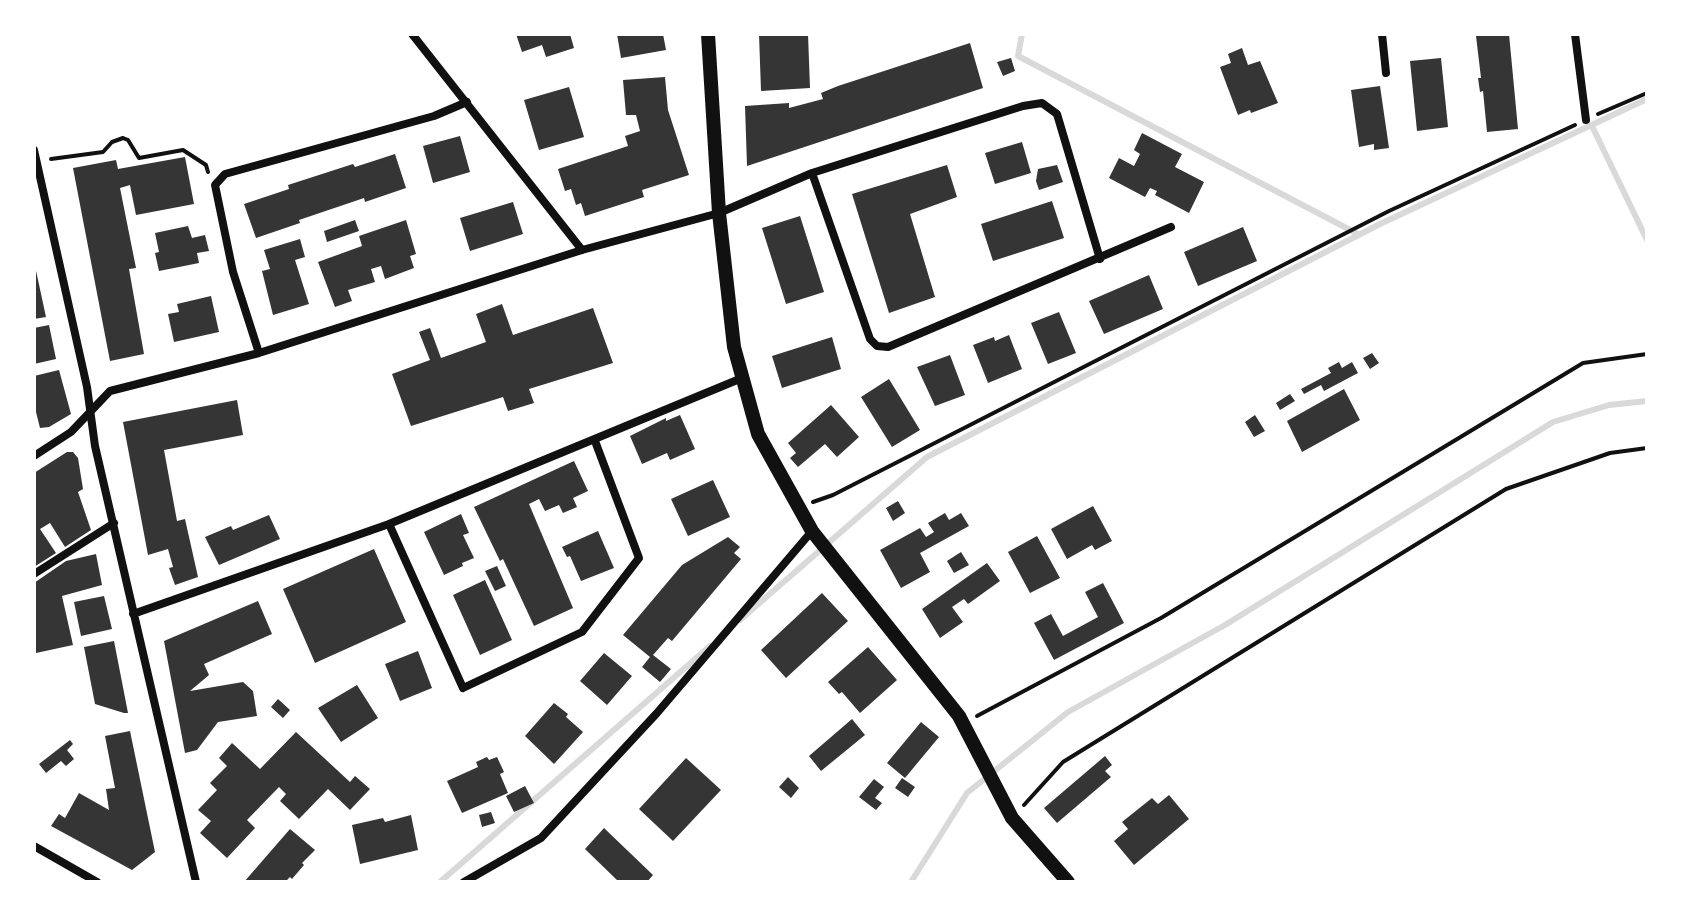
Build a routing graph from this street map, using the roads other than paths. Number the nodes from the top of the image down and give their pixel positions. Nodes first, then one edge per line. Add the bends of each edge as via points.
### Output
1 (412, 34) edge
2 (708, 34) edge
3 (1382, 34) edge
4 (1575, 34) edge
5 (1386, 73) dead end
6 (467, 102) junction
7 (1586, 120) road end
8 (35, 153) edge
9 (812, 173) junction
10 (719, 213) junction
11 (1171, 227) dead end
12 (582, 250) junction
13 (1100, 259) junction
14 (259, 353) junction
15 (742, 378) junction
16 (90, 414) junction
17 (595, 441) junction
18 (34, 456) edge
19 (114, 523) junction
20 (389, 524) junction
21 (812, 531) junction
22 (34, 574) edge
23 (133, 614) junction
24 (34, 846) edge
25 (1047, 859) junction
26 (97, 882) edge
27 (196, 882) edge
28 (464, 882) edge
29 (1061, 882) edge
30 (1068, 882) edge

1 - 6 street
2 - 10 street
3 - 5 street
4 - 7 street
6 - 12 street
6 - 14 street via 434,116 225,174 215,185 233,272
8 - 16 street
9 - 10 street
9 - 13 street via 1042,103 1057,114
9 - 13 street via 870,339 877,346 888,347
10 - 12 street
10 - 15 street
11 - 13 street
12 - 14 street
14 - 16 street via 110,391
15 - 17 street
15 - 21 street via 758,434
16 - 18 street
16 - 19 street
17 - 20 street
17 - 20 street via 639,558 582,632 463,688
19 - 22 street
19 - 23 street
20 - 23 street
21 - 25 street via 961,720 1012,818
21 - 28 street via 657,713 541,838
23 - 27 street
24 - 26 street
25 - 29 street
25 - 30 street

